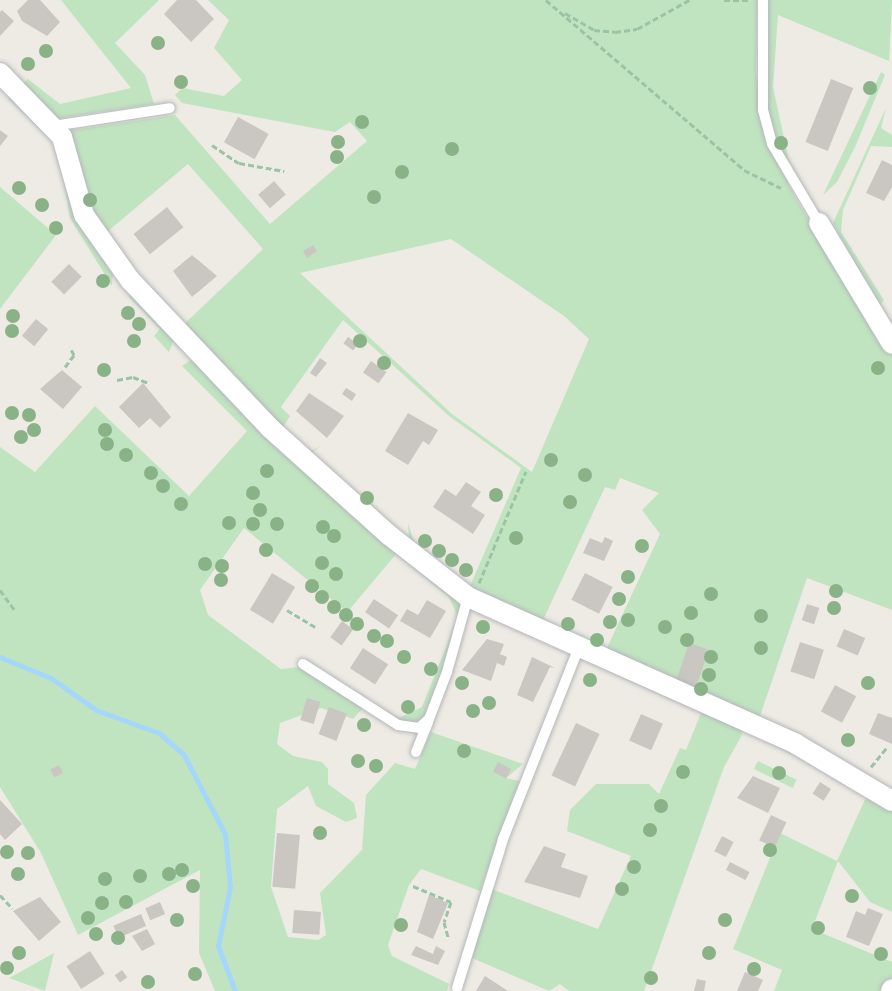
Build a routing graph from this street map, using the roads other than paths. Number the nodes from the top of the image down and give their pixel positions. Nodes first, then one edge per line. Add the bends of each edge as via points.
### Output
1 (763, 0) edge
2 (0, 73) edge
3 (170, 108) dead end
4 (53, 126) junction
5 (819, 223) joint
6 (892, 345) edge
7 (470, 598) junction
8 (579, 647) junction
9 (303, 664) dead end
10 (429, 719) junction
11 (416, 752) dead end
12 (892, 801) edge
13 (457, 988) dead end

1 - 5 lane via 763,110 772,144
2 - 4 street
3 - 4 lane
4 - 7 street via 68,150 84,215 109,254 172,327 270,428
5 - 6 street
7 - 8 street
7 - 10 lane
8 - 12 street via 796,744
8 - 13 lane via 503,839
9 - 10 lane via 403,728 419,728
10 - 11 lane

